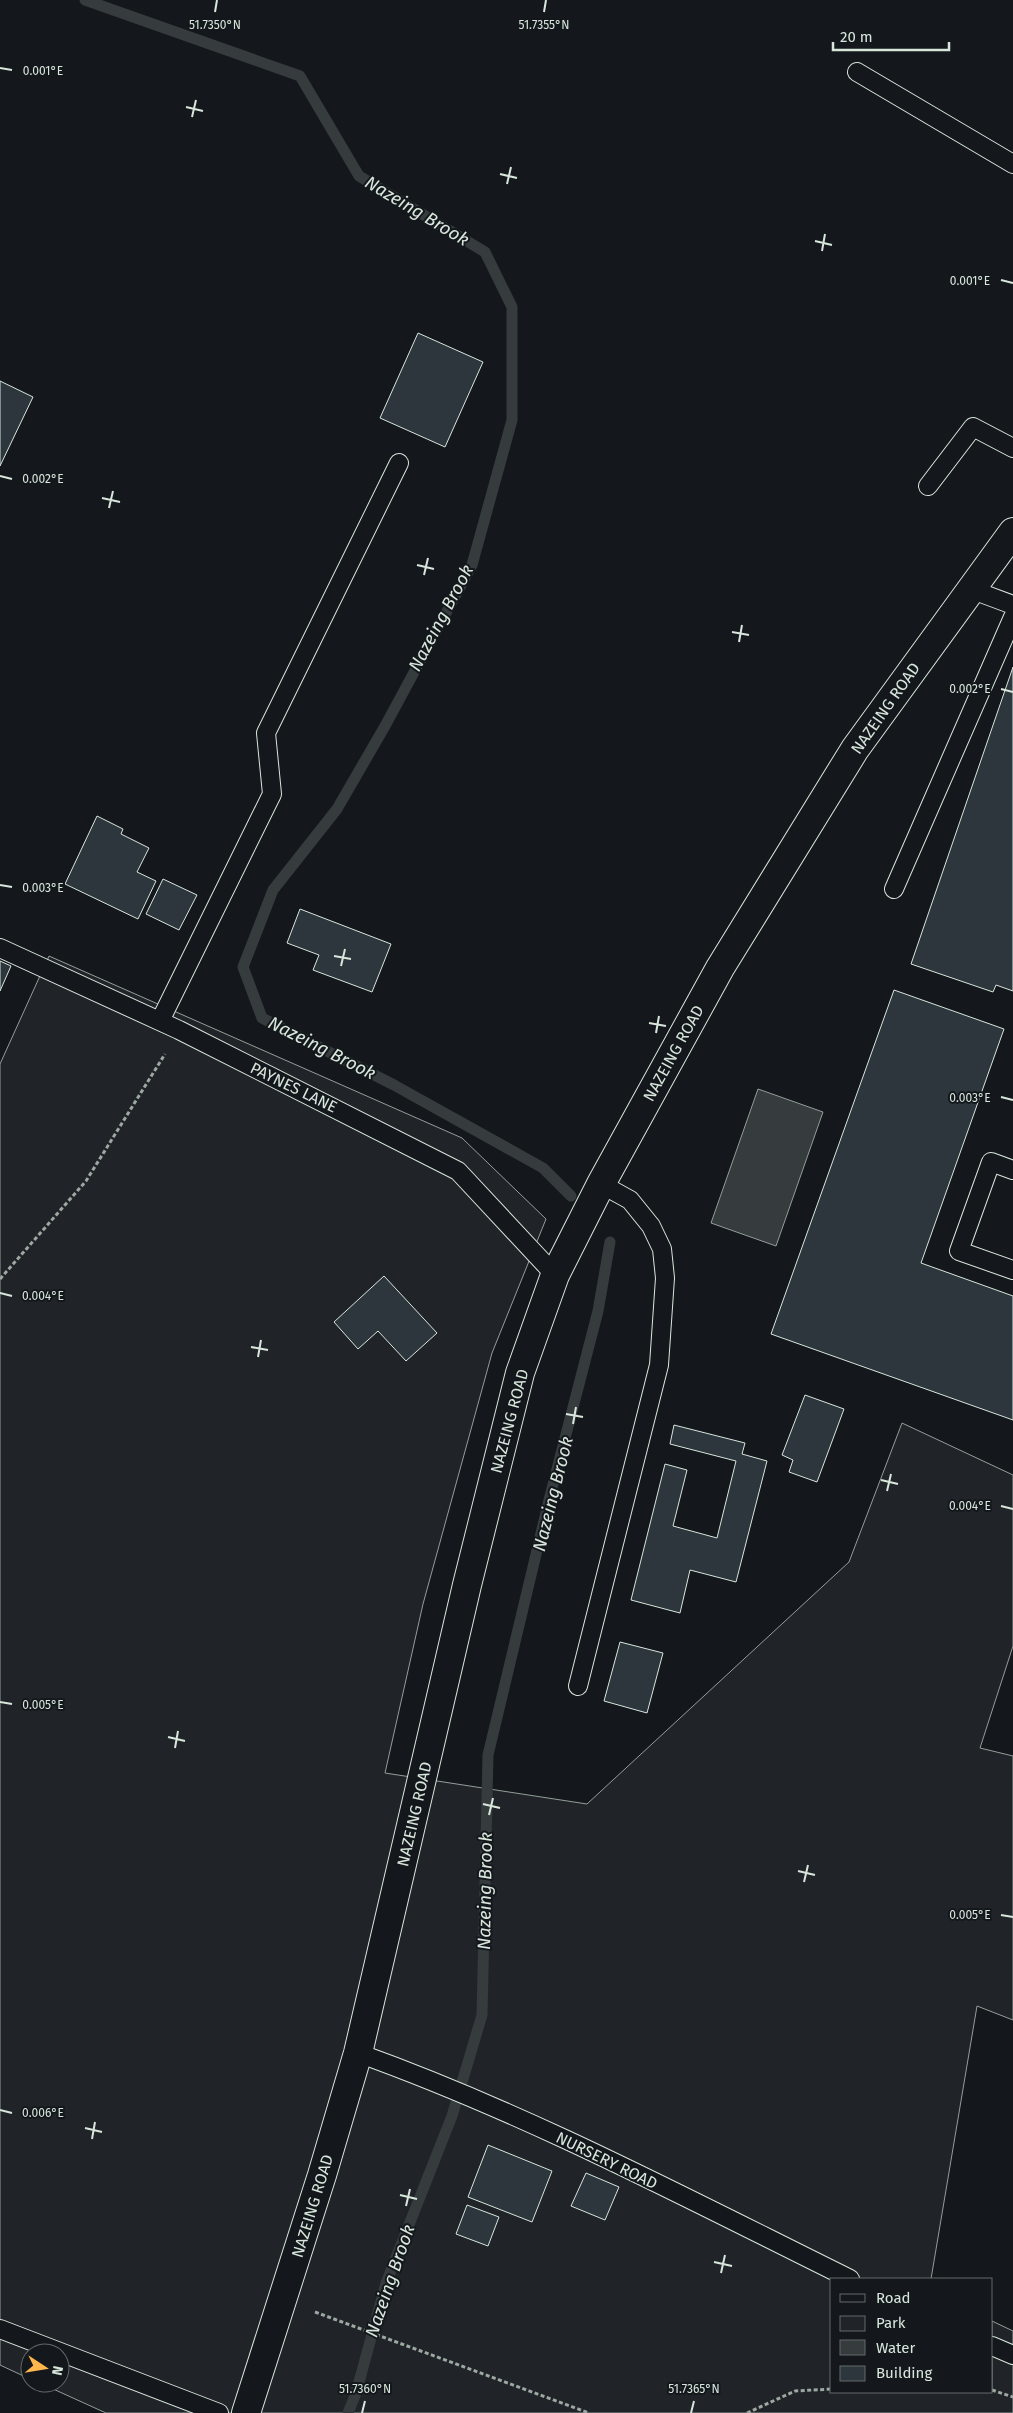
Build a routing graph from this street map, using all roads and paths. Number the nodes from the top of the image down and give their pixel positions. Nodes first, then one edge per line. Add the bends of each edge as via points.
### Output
1 (857, 72) dead end
2 (1013, 164) edge
3 (1013, 448) edge
4 (399, 463) dead end
5 (928, 486) dead end
6 (1013, 532) edge
7 (970, 589) junction
8 (1013, 605) edge
9 (1013, 617) edge
10 (894, 889) dead end
11 (0, 948) edge
12 (160, 1021) junction
13 (179, 1030) junction
14 (1013, 1170) edge
15 (601, 1184) junction
16 (1013, 1270) edge
17 (555, 1275) junction
18 (0, 1279) edge
19 (578, 1686) dead end
20 (358, 2053) junction
21 (848, 2278) edge
22 (313, 2311) dead end
23 (0, 2329) edge
24 (993, 2346) edge
25 (1013, 2355) edge
26 (830, 2389) edge
27 (993, 2390) edge
28 (1013, 2397) edge
29 (220, 2413) edge
30 (246, 2413) edge
31 (589, 2413) edge
32 (747, 2413) edge

1 - 2 lane
3 - 5 lane via 973,427
4 - 12 lane via 266,733 272,794
6 - 7 main road, NAZEING ROAD
7 - 8 lane
7 - 15 main road, NAZEING ROAD via 850,757 720,968
9 - 10 lane
11 - 12 lane, PAYNES LANE
12 - 13 lane, PAYNES LANE
13 - 17 lane, PAYNES LANE via 458,1171
13 - 18 path via 86,1181
14 - 16 lane via 991,1162 959,1251
15 - 17 main road, NAZEING ROAD
15 - 19 lane via 630,1200 651,1226 662,1249 665,1278 659,1365
17 - 20 main road, NAZEING ROAD via 520,1373 503,1440
20 - 21 lane, NURSERY ROAD via 483,2102
20 - 30 main road, NAZEING ROAD
22 - 31 path
23 - 29 lane
24 - 25 lane
26 - 32 path via 795,2391
27 - 28 path

